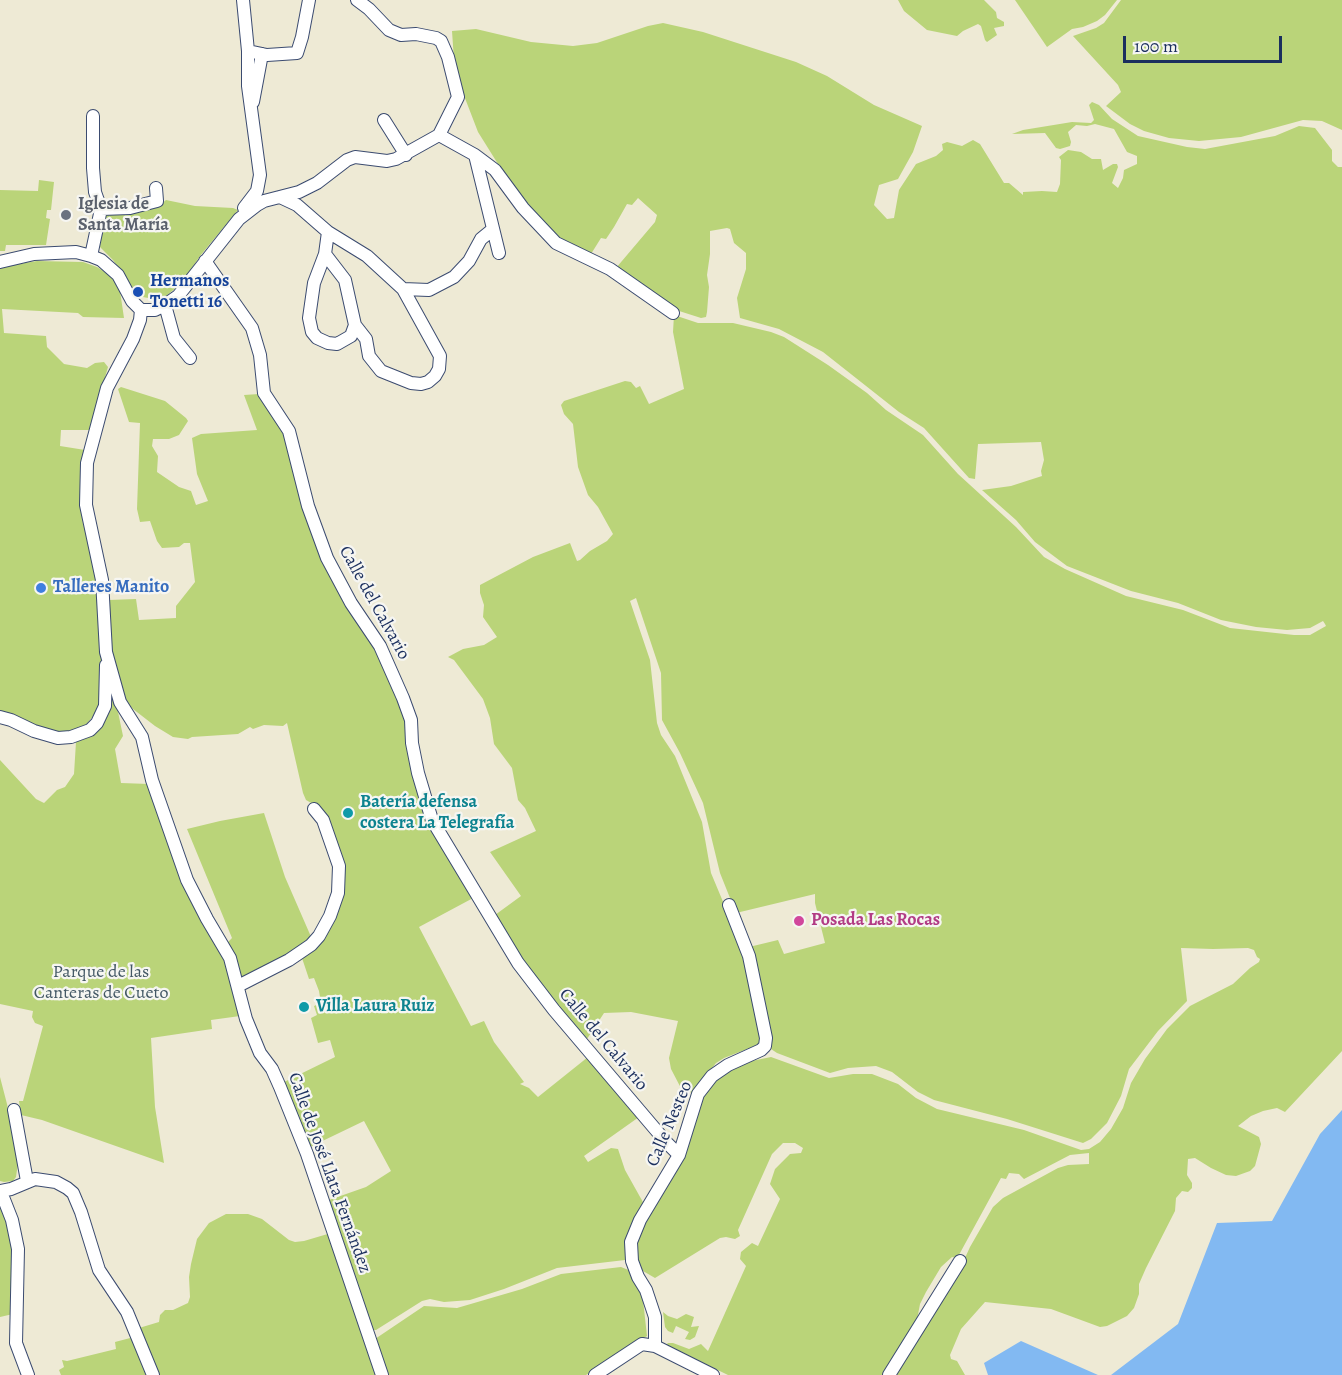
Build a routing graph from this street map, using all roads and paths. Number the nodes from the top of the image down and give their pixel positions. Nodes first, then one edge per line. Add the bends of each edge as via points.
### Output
1 (243, 0) edge
2 (309, 0) edge
3 (357, 0) edge
4 (248, 51) junction
5 (262, 54) junction
6 (251, 112) junction
7 (93, 116) dead end
8 (384, 120) dead end
9 (439, 135) junction
10 (406, 155) junction
11 (475, 155) junction
12 (156, 188) dead end
13 (280, 197) junction
14 (101, 209) junction
15 (240, 218) junction
16 (492, 230) junction
17 (328, 232) junction
18 (556, 243) junction
19 (325, 254) junction
20 (500, 254) dead end
21 (91, 256) junction
22 (562, 257) dead end
23 (205, 261) junction
24 (0, 262) edge
25 (403, 289) junction
26 (165, 305) junction
27 (141, 310) junction
28 (673, 313) dead end
29 (355, 326) junction
30 (190, 358) dead end
31 (106, 652) junction
32 (0, 717) edge
33 (314, 809) dead end
34 (729, 905) dead end
35 (238, 986) junction
36 (14, 1110) dead end
37 (679, 1155) junction
38 (27, 1181) junction
39 (0, 1191) edge
40 (960, 1261) dead end
41 (655, 1346) junction
42 (28, 1375) edge
43 (153, 1375) edge
44 (382, 1375) edge
45 (595, 1375) edge
46 (713, 1375) edge
47 (889, 1375) edge

1 - 4 street
2 - 5 street via 297,53
3 - 9 street via 389,30 441,41 458,97
4 - 5 street
4 - 6 street
5 - 6 street
6 - 15 street via 260,175 257,191
7 - 14 street via 95,192
8 - 10 street
9 - 10 street
9 - 11 street
10 - 13 street via 387,161 355,157 317,183
11 - 16 street
11 - 18 street via 495,170
12 - 14 street via 157,201 130,208
13 - 15 street via 264,201
13 - 17 street via 306,212
14 - 21 street
15 - 23 street
16 - 20 street
16 - 25 street via 454,277 429,290
17 - 19 street
17 - 25 street via 367,256
18 - 22 street
18 - 28 street via 610,269
19 - 29 street via 345,280
19 - 29 street via 310,301 312,332 337,344 351,336
21 - 24 street via 76,252 34,254
21 - 27 street via 118,275
23 - 26 street via 189,284
23 - 37 street, Calle del Calvario via 252,328 264,393 290,431 308,506 324,549 351,603 380,645 403,698 432,820 518,963
25 - 29 street via 441,356 439,369 428,382 411,383 381,371 369,356 366,339
26 - 27 street
26 - 30 street via 174,338
27 - 31 street, Calle de José Llata Fernández via 133,339 107,388 87,463 86,505 102,580
31 - 32 street via 105,706 90,730 58,738
31 - 35 street, Calle de José Llata Fernández via 120,702 142,737 152,780 187,880 226,949
33 - 35 street via 323,820 339,866 338,893 330,916 311,945
34 - 37 street, Calle Nesteo via 749,956 765,1046 712,1076 698,1094
35 - 44 street, Calle de José Llata Fernández via 260,1053 272,1069 307,1154
36 - 38 street
37 - 41 street, Calle Nesteo via 631,1242 632,1261 655,1317
38 - 39 street
38 - 43 street via 56,1182 73,1193 99,1270 127,1312
39 - 42 street via 15,1227 16,1343
40 - 47 street
41 - 45 street via 642,1344
41 - 46 street

